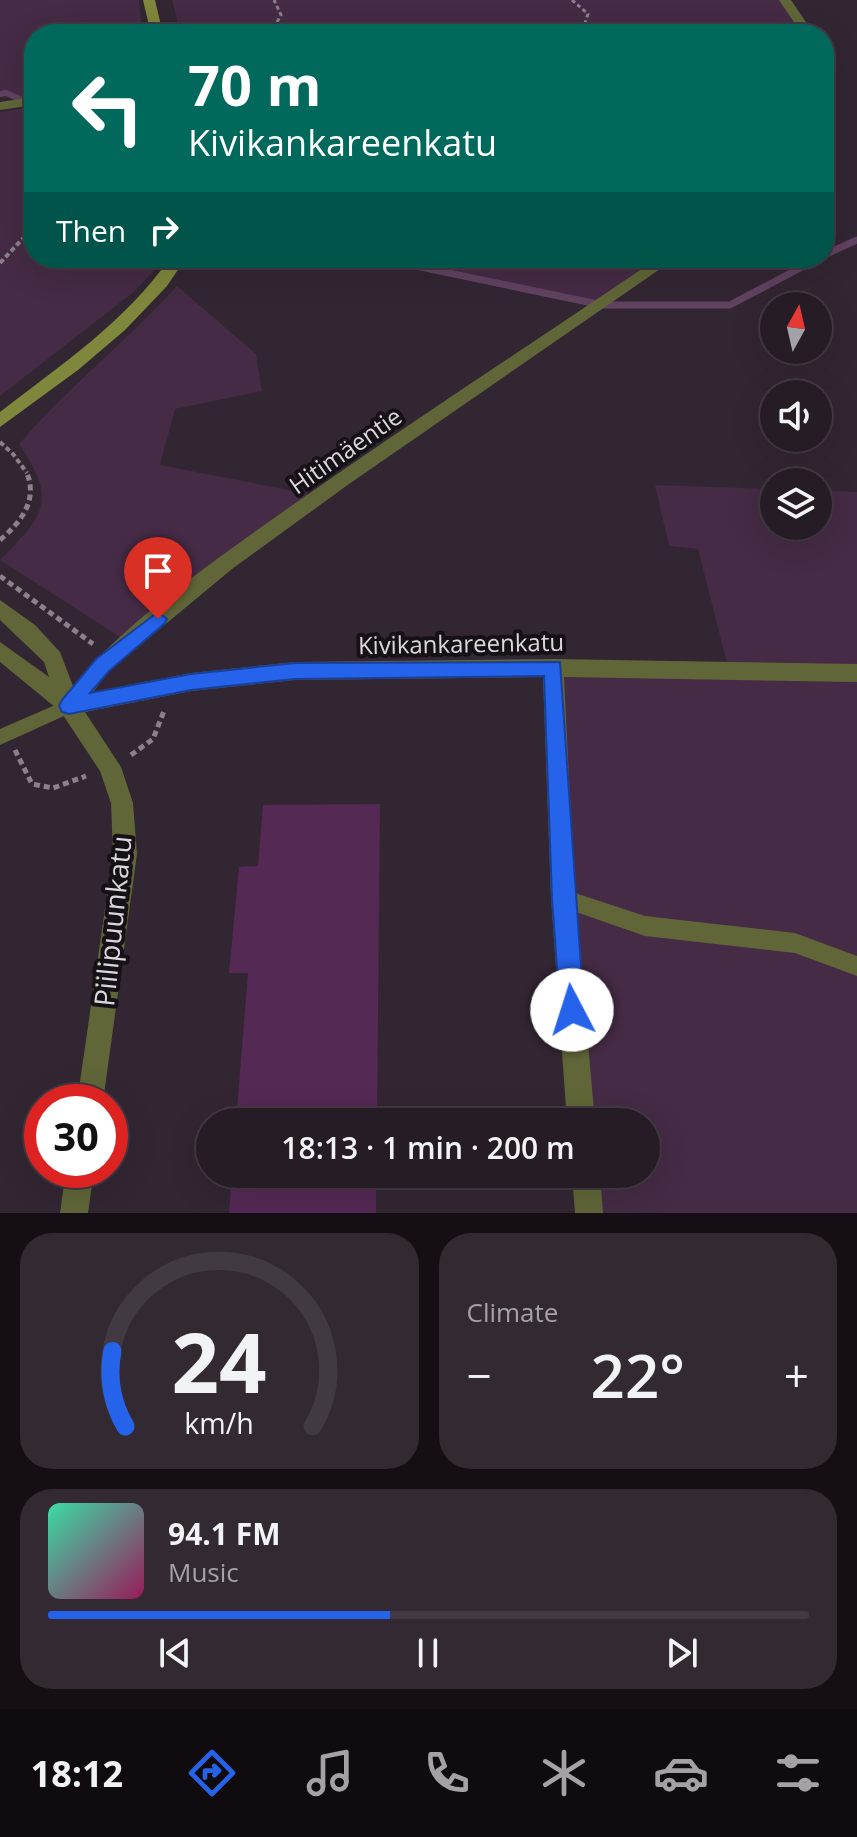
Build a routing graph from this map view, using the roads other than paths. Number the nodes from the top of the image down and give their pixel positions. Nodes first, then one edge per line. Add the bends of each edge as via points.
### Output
1 (149, 0) edge
2 (785, 0) edge
3 (155, 24) edge
4 (801, 24) edge
5 (24, 102) edge
6 (0, 106) edge
7 (171, 268) edge
8 (653, 268) edge
9 (0, 421) edge
10 (0, 608) edge
11 (0, 650) edge
12 (553, 668) junction
13 (857, 673) edge
14 (69, 706) junction
15 (0, 737) edge
16 (563, 898) junction
17 (857, 966) edge
18 (93, 1084) edge
19 (580, 1108) edge
20 (77, 1188) edge
21 (587, 1188) edge
22 (74, 1213) edge
23 (589, 1213) edge

1 - 3 street
2 - 4 street
5 - 6 street
7 - 9 street via 124,323
8 - 14 street, Hitimäentie via 225,564 102,665
10 - 14 street via 53,658
11 - 14 street
12 - 13 street, Kivikankareenkatu
12 - 14 street, Kivikankareenkatu via 295,671 191,682
12 - 16 street
14 - 15 lane
14 - 18 street, Piilipuunkatu via 110,767 122,803 125,854
16 - 17 lane via 645,926 795,943
16 - 19 street
20 - 22 street
21 - 23 street

